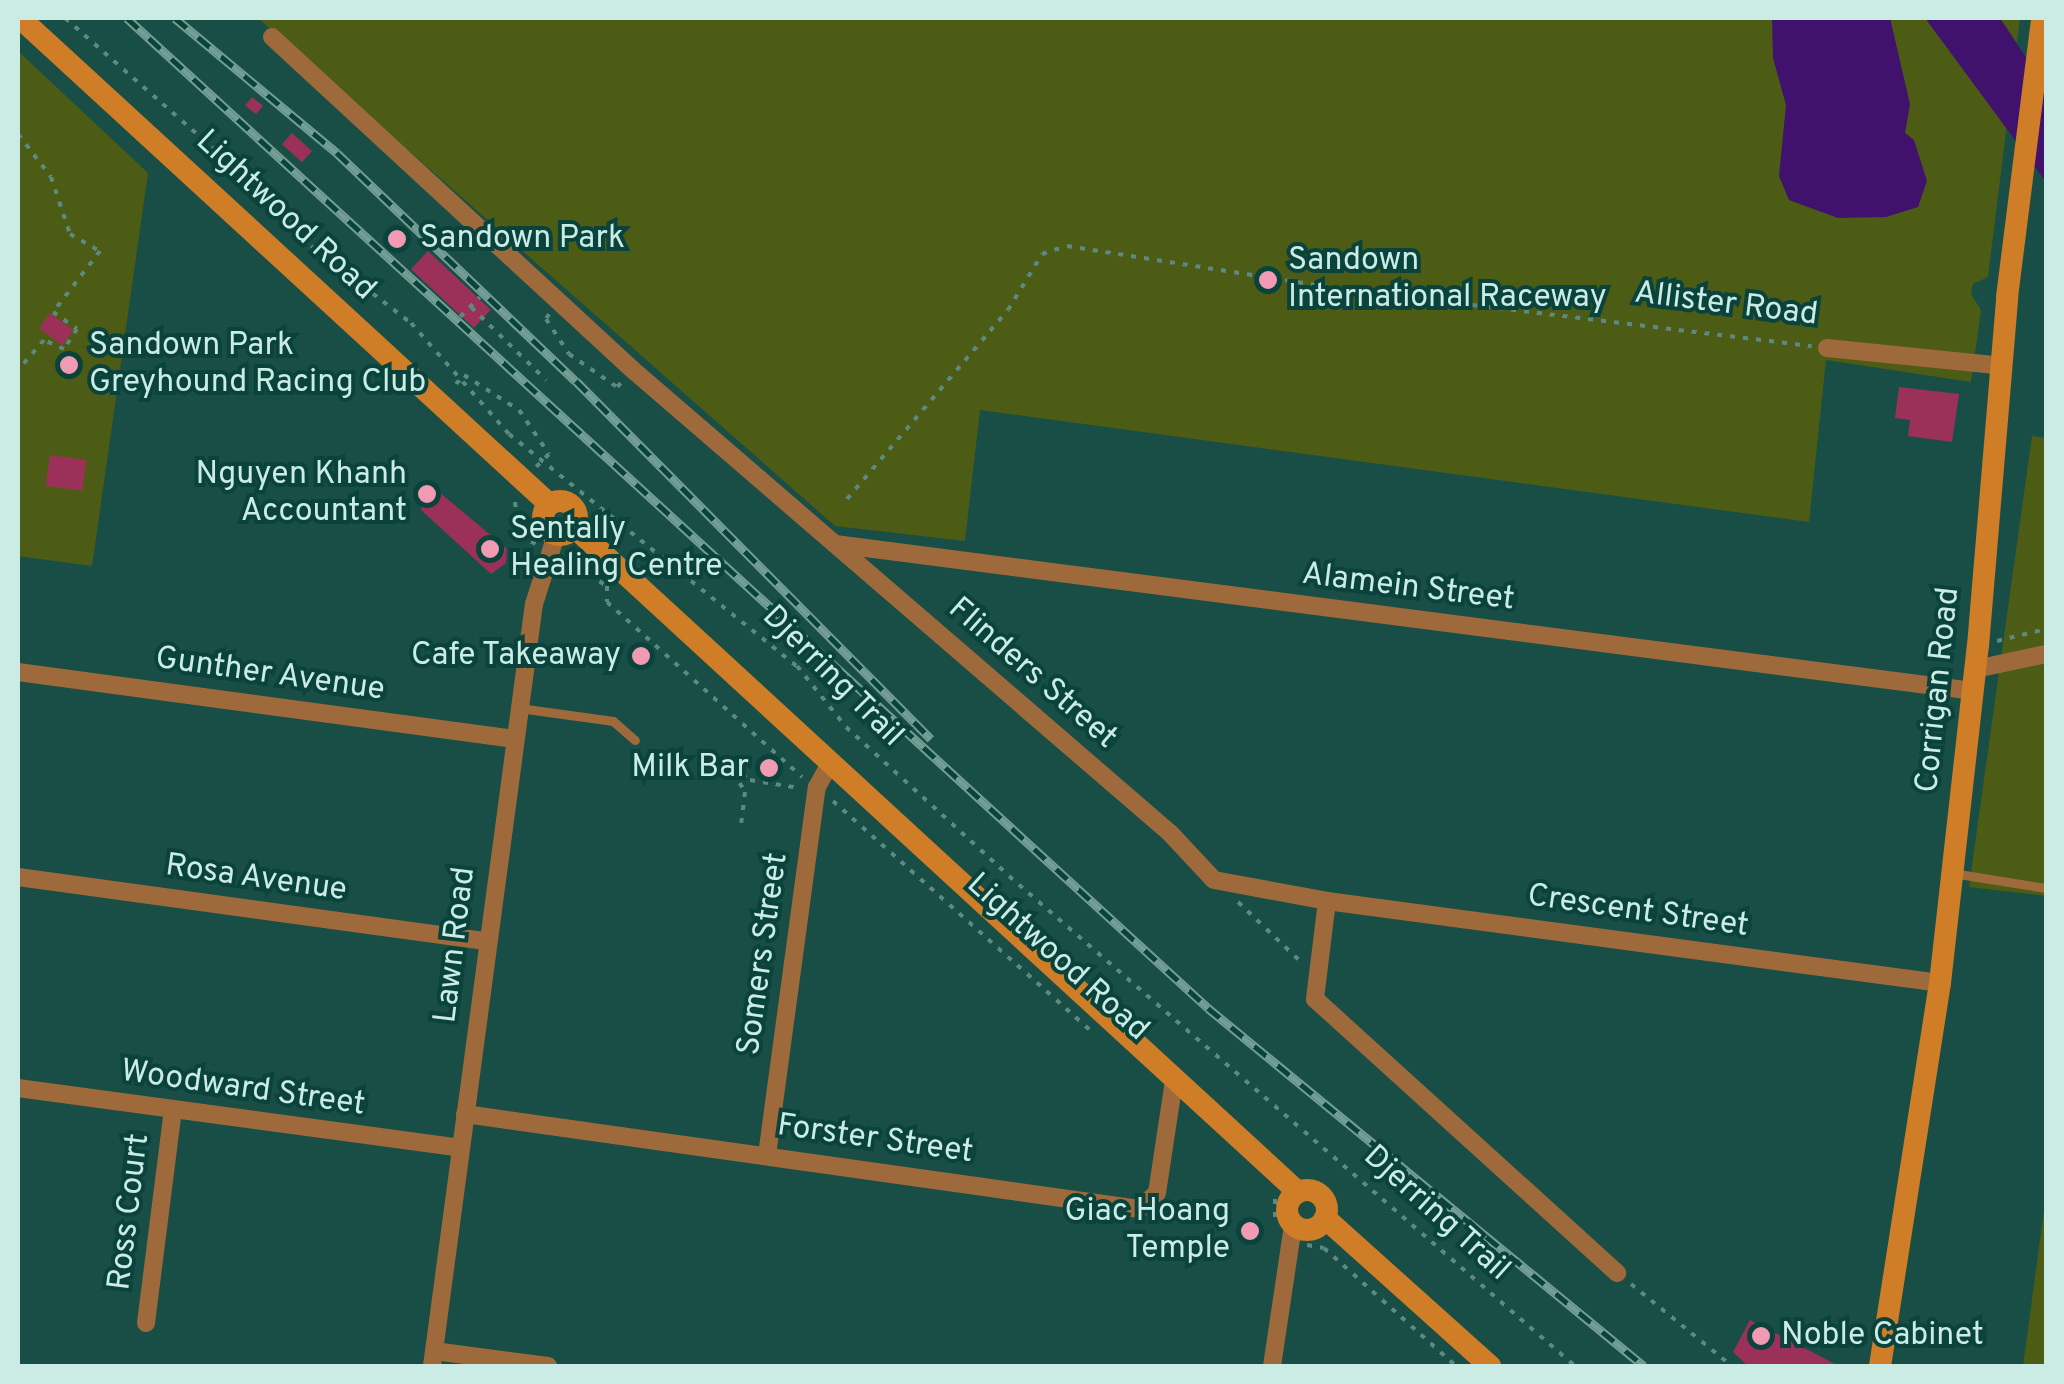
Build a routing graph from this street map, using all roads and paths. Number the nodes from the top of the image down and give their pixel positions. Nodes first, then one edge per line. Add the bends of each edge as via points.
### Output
1 (20, 18) edge
2 (66, 18) edge
3 (2042, 18) edge
4 (272, 37) dead end
5 (18, 134) edge
6 (480, 297) dead end
7 (471, 306) junction
8 (460, 317) dead end
9 (546, 319) dead end
10 (1826, 348) joint
11 (2002, 366) junction
12 (18, 370) edge
13 (546, 380) dead end
14 (458, 382) junction
15 (618, 388) dead end
16 (448, 394) dead end
17 (541, 462) junction
18 (847, 499) dead end
19 (565, 531) junction
20 (836, 544) junction
21 (607, 586) dead end
22 (2046, 628) edge
23 (2046, 654) edge
24 (1976, 669) junction
25 (18, 672) edge
26 (519, 708) junction
27 (514, 739) junction
28 (635, 740) dead end
29 (708, 754) dead end
30 (829, 765) junction
31 (730, 768) junction
32 (808, 788) junction
33 (741, 824) dead end
34 (1949, 873) junction
35 (18, 877) edge
36 (1214, 880) junction
37 (2046, 888) edge
38 (1327, 901) junction
39 (486, 941) junction
40 (1318, 978) junction
41 (1940, 983) junction
42 (1094, 1034) dead end
43 (1174, 1080) junction
44 (18, 1088) edge
45 (173, 1110) junction
46 (465, 1114) junction
47 (461, 1148) junction
48 (767, 1155) junction
49 (1262, 1187) dead end
50 (1298, 1192) junction
51 (1325, 1218) junction
52 (1291, 1232) junction
53 (1617, 1273) joint
54 (146, 1323) dead end
55 (433, 1359) edge
56 (548, 1366) edge
57 (1272, 1366) edge
58 (1456, 1366) edge
59 (1490, 1366) edge
60 (1575, 1366) edge
61 (1732, 1366) edge
62 (1880, 1366) edge

1 - 19 main road, Lightwood Road via 550,504 543,524
2 - 14 path, Djerring Trail via 262,191 311,246 412,323
3 - 11 main road, Corrigan Road
4 - 20 street, Flinders Street via 341,106
5 - 12 path via 50,177 70,234 100,251 53,312 77,329 64,349 44,340
6 - 7 path
7 - 8 path
7 - 13 path
9 - 15 path via 569,354
10 - 11 street, Allister Road
10 - 18 path, Allister Road via 1356,291 1068,246 1042,254 1008,310
11 - 24 main road, Corrigan Road
14 - 16 path
14 - 17 path, Djerring Trail
14 - 17 path via 464,375 519,410 549,454
17 - 60 path, Djerring Trail via 797,666 846,727 996,864
19 - 26 street, Lawn Road via 534,604
19 - 30 main road, Lightwood Road
20 - 24 street, Alamein Street
20 - 36 street, Flinders Street via 1170,833
21 - 32 path, Lightwood Road via 607,602
22 - 24 path
23 - 24 street, Alamein Street
24 - 34 main road, Corrigan Road
25 - 27 street, Gunther Avenue
26 - 27 street, Lawn Road
26 - 28 lane via 613,720
27 - 39 street, Lawn Road
29 - 31 path
30 - 32 street, Somers Street
30 - 43 main road, Lightwood Road
31 - 32 path via 750,780
31 - 33 path via 745,792
32 - 42 path, Lightwood Road
32 - 48 street, Somers Street
34 - 37 lane
34 - 41 main road, Corrigan Road
35 - 39 street, Rosa Avenue
36 - 38 street
36 - 40 path
38 - 40 street
38 - 41 street, Crescent Street
39 - 46 street, Lawn Road
40 - 53 street via 1315,998
41 - 62 main road, Corrigan Road
43 - 48 street, Forster Street via 1156,1193 1139,1209
43 - 50 main road, Lightwood Road
44 - 45 street, Woodward Street
45 - 47 street, Woodward Street
45 - 54 street, Ross Court
46 - 47 street, Lawn Road
46 - 48 street, Forster Street
47 - 55 street, Lawn Road
49 - 52 path via 1277,1202 1274,1232
50 - 51 main road via 1318,1194
50 - 52 main road via 1287,1208
51 - 52 main road via 1311,1230
51 - 59 main road
52 - 57 street
52 - 58 path via 1324,1248
53 - 61 path
55 - 56 street

